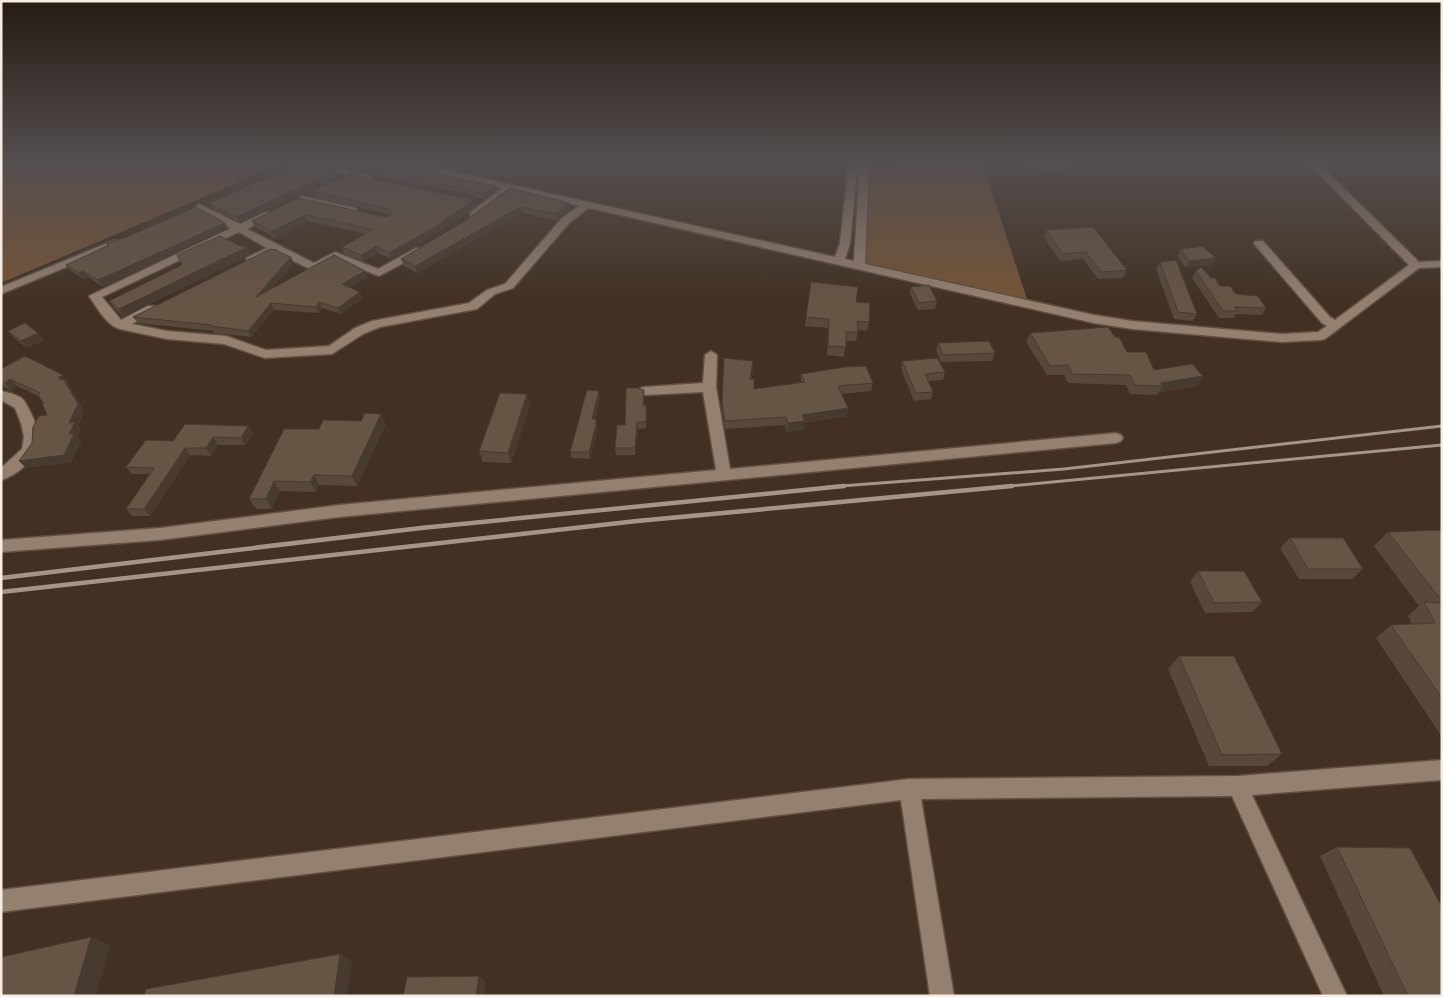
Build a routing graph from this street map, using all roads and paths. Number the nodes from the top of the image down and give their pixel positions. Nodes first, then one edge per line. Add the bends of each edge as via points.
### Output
1 (195, 209) edge
2 (281, 209) edge
3 (330, 209) edge
4 (483, 209) edge
5 (581, 209) edge
6 (607, 209) edge
7 (849, 209) edge
8 (862, 209) edge
9 (1359, 209) edge
10 (361, 212) edge
11 (468, 219) edge
12 (242, 228) junction
13 (127, 238) edge
14 (1259, 243) dead end
15 (426, 246) edge
16 (274, 248) junction
17 (839, 261) junction
18 (1442, 264) edge
19 (239, 265) edge
20 (858, 265) junction
21 (1416, 265) junction
22 (1, 291) edge
23 (158, 306) edge
24 (120, 325) junction
25 (1335, 326) junction
26 (711, 355) dead end
27 (709, 387) junction
28 (645, 391) edge
29 (1, 395) edge
30 (1116, 438) dead end
31 (724, 474) junction
32 (1, 476) edge
33 (1, 546) edge
34 (1442, 770) edge
35 (1238, 786) junction
36 (909, 790) junction
37 (1, 901) edge
38 (942, 996) edge
39 (1335, 996) edge

1 - 12 street
2 - 12 street
3 - 10 street
4 - 11 street
5 - 24 street via 566,220 509,286 492,292 473,306 376,324 332,350 264,354 226,340 167,335
6 - 17 street
7 - 17 street via 845,243
8 - 20 street
9 - 21 street
12 - 16 street
12 - 24 street via 95,296
13 - 22 street
14 - 25 street via 1326,320
15 - 16 street via 379,273 335,255 314,268
16 - 19 street
17 - 20 street
18 - 21 street
20 - 25 street via 1132,325 1282,338 1321,336
21 - 25 street
23 - 24 street
26 - 27 street
27 - 28 street
27 - 31 street
29 - 32 street via 17,402 31,438 30,447 10,471
30 - 31 street
31 - 33 street via 339,511 160,534
34 - 35 street
35 - 36 street
35 - 39 street
36 - 37 street
36 - 38 street

